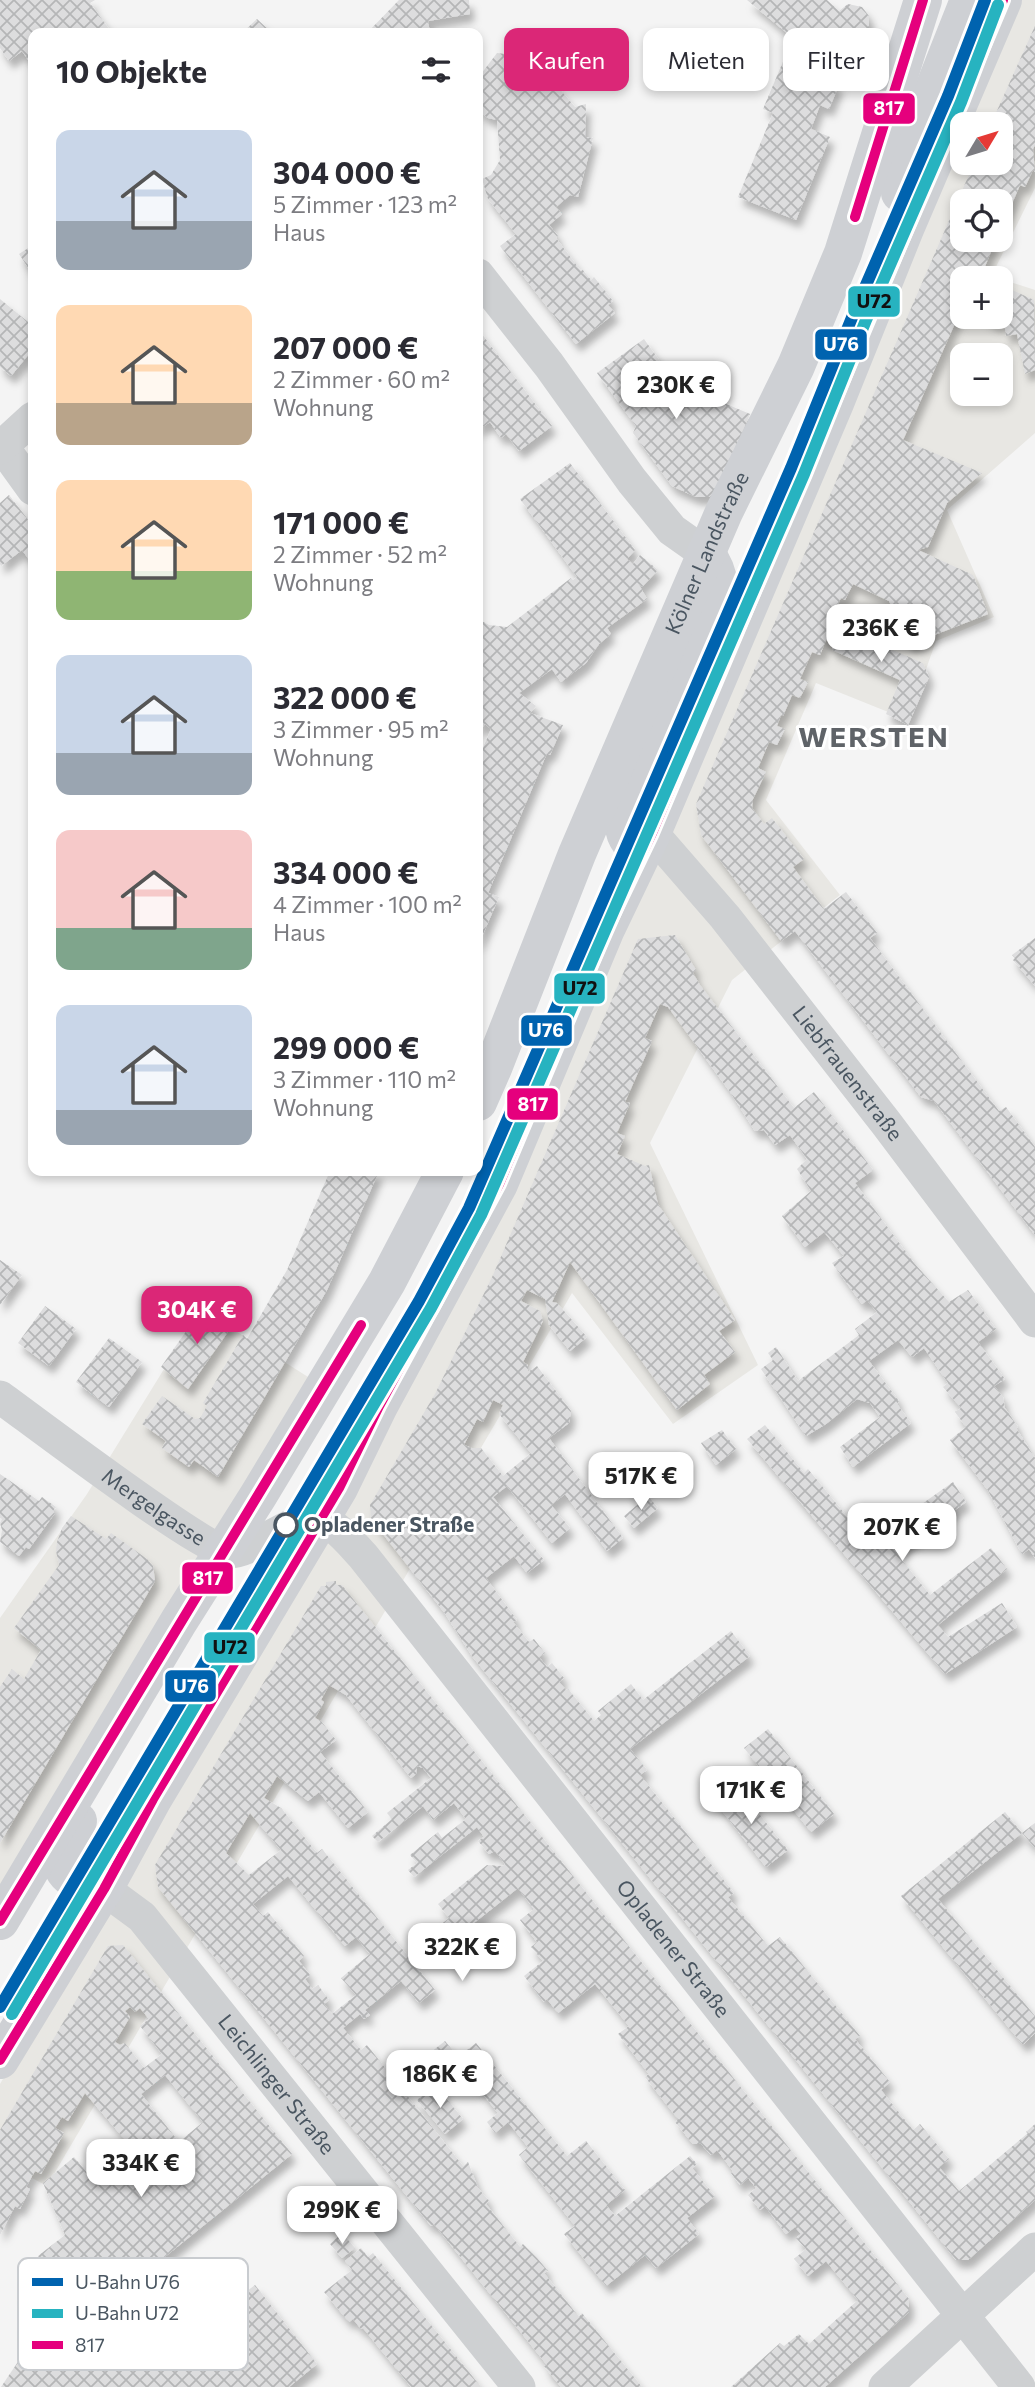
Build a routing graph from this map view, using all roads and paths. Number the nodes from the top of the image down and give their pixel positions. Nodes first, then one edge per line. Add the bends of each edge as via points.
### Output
1 (923, 0) edge
2 (968, 0) edge
3 (1003, 0) edge
4 (905, 229) junction
5 (483, 281) edge
6 (28, 423) edge
7 (1, 447) edge
8 (28, 482) edge
9 (706, 554) junction
10 (652, 833) junction
11 (483, 1090) edge
12 (442, 1176) edge
13 (1033, 1316) edge
14 (0, 1397) edge
15 (320, 1519) junction
16 (222, 1551) junction
17 (92, 1768) junction
18 (104, 1889) junction
19 (0, 1921) edge
20 (0, 2060) edge
21 (1035, 2249) edge
22 (964, 2317) junction
23 (519, 2387) edge
24 (885, 2387) edge
25 (1019, 2387) edge

1 - 9 main road, Kölner Landstraße via 843,253 796,366
2 - 4 main road via 901,179
3 - 4 main road
4 - 10 main road
5 - 9 street via 672,530
6 - 7 street
7 - 8 street
9 - 10 main road via 720,584 715,617 624,819 630,842 637,844
9 - 11 main road, Kölner Landstraße via 577,854
10 - 13 street, Liebfrauenstraße via 725,917
10 - 15 main road via 606,929 499,1184
12 - 16 main road via 387,1282
14 - 16 street, Mergelgasse
15 - 16 street, Mergelgasse via 308,1518 238,1551
15 - 18 main road
15 - 22 street, Opladener Straße via 342,1533 363,1556
16 - 17 main road
17 - 18 main road via 95,1795 64,1846 61,1860 75,1880
17 - 19 main road
18 - 20 main road
18 - 23 street, Leichlinger Straße via 142,1917
21 - 22 street
22 - 24 street
22 - 25 street, Opladener Straße

